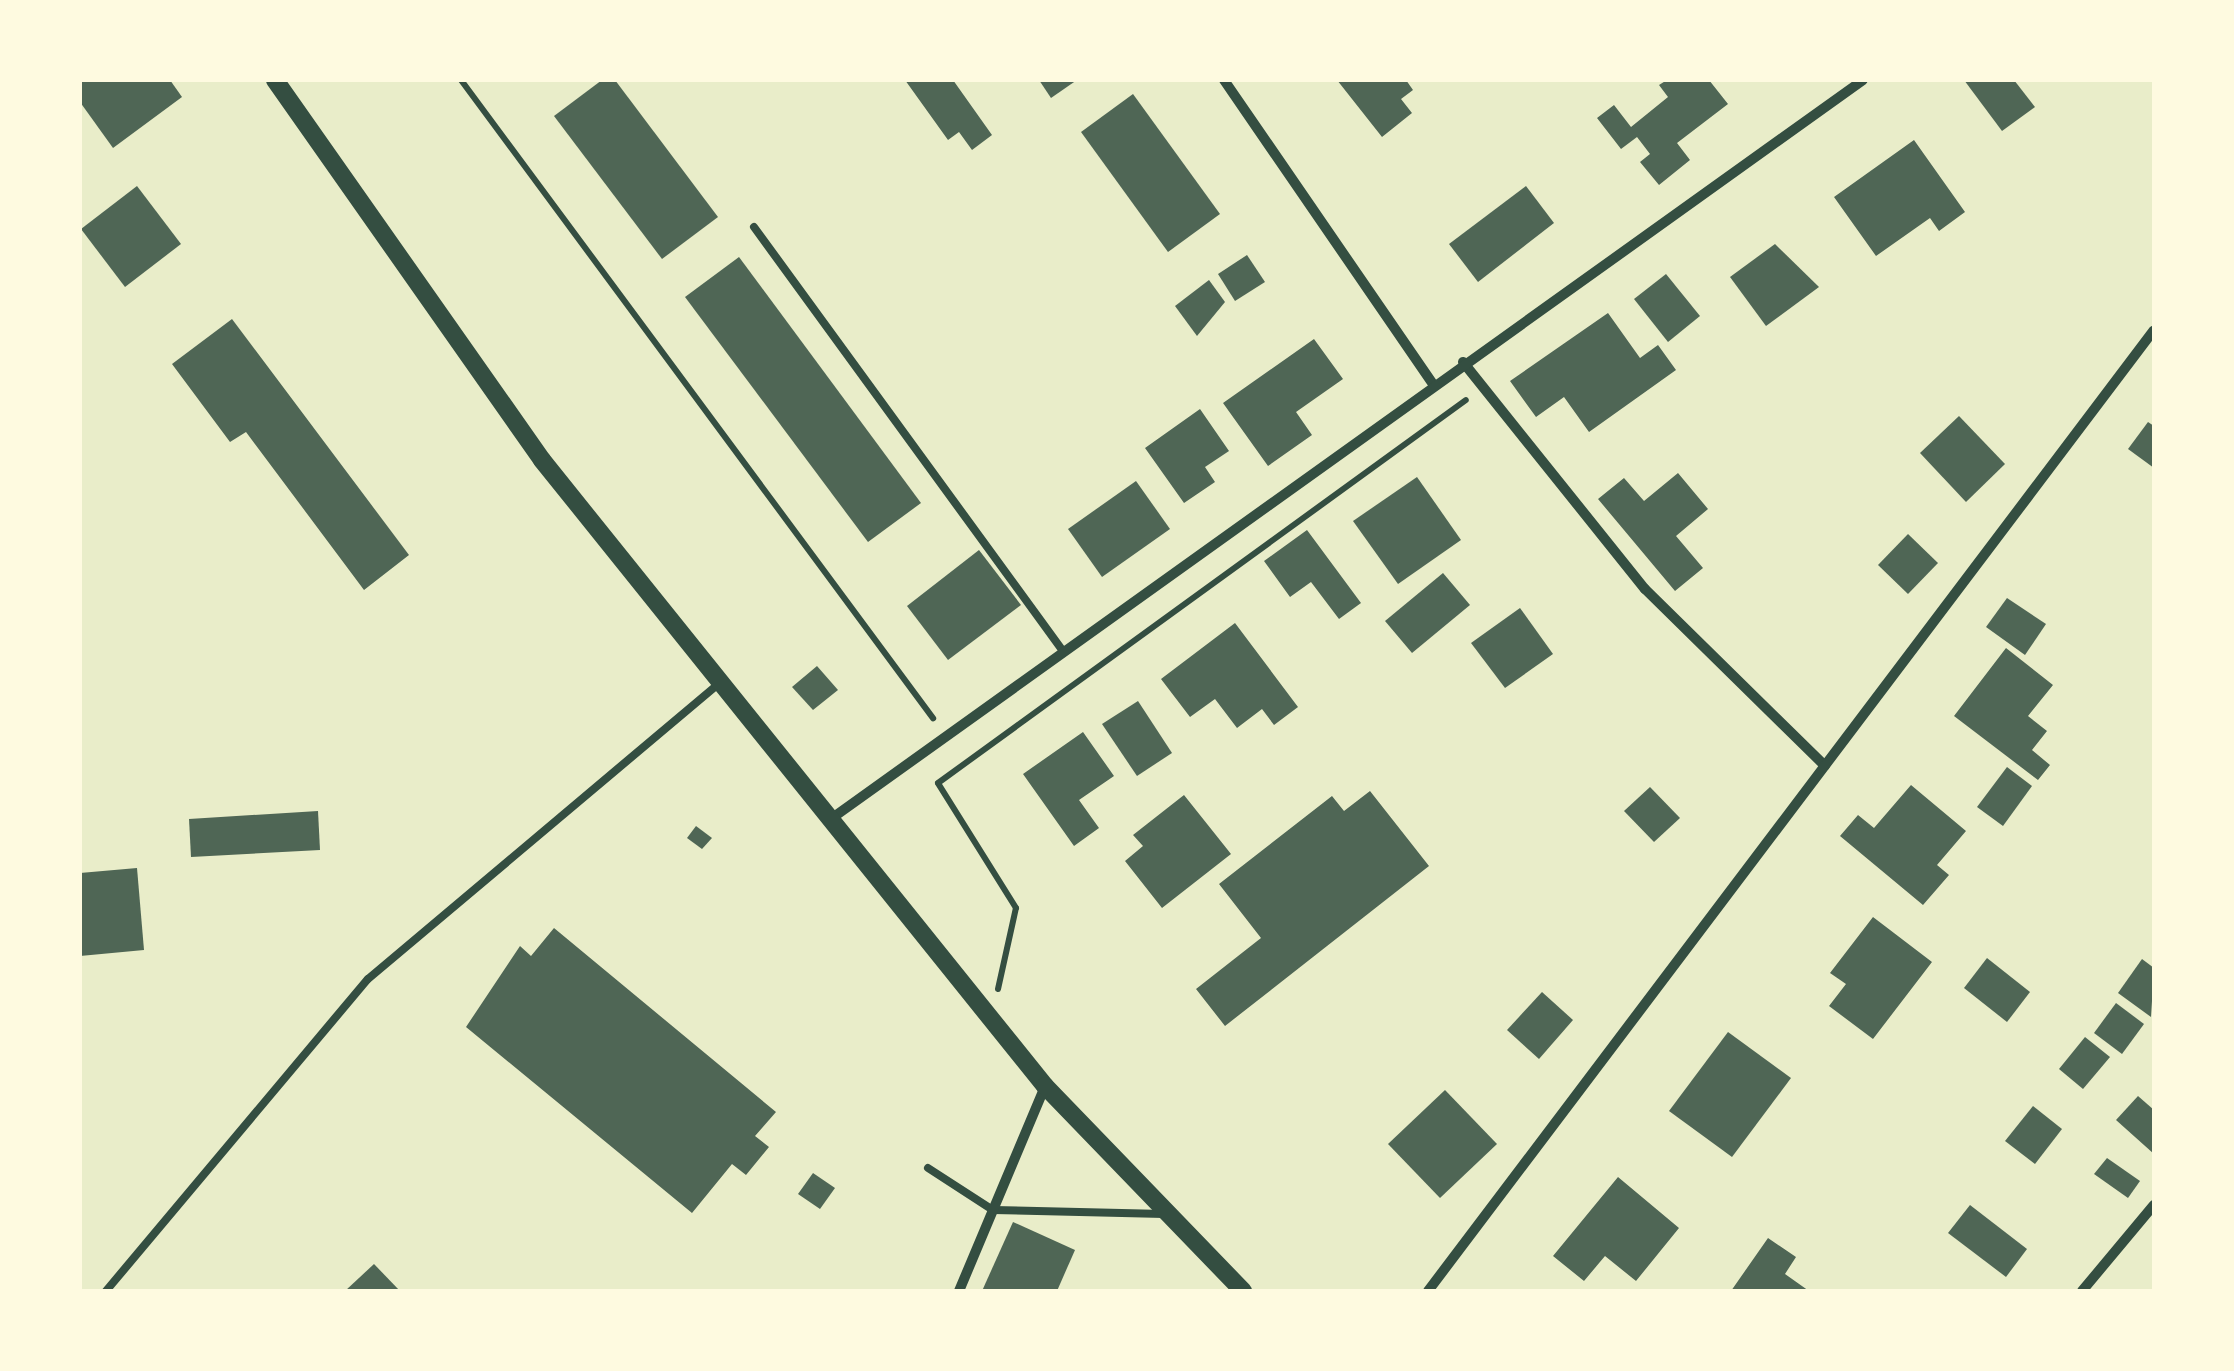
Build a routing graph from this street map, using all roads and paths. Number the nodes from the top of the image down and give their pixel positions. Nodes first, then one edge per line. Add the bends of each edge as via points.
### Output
1 (275, 80) edge
2 (461, 80) edge
3 (1224, 80) edge
4 (1864, 80) edge
5 (754, 226) dead end
6 (2154, 330) edge
7 (1463, 362) junction
8 (1433, 384) junction
9 (1484, 387) junction
10 (1063, 651) junction
11 (724, 680) junction
12 (946, 735) junction
13 (1825, 766) junction
14 (835, 816) junction
15 (992, 1017) junction
16 (1045, 1086) junction
17 (928, 1168) dead end
18 (2154, 1206) edge
19 (993, 1210) junction
20 (1164, 1214) junction
21 (2083, 1290) edge
22 (106, 1291) edge
23 (959, 1291) edge
24 (1243, 1291) edge
25 (1428, 1291) edge

1 - 11 street via 542,460
2 - 12 path
3 - 8 street
4 - 7 street
5 - 10 lane
6 - 13 street
7 - 8 street
7 - 9 street
8 - 10 street
9 - 13 street via 1646,589
9 - 15 path via 938,783 1016,908
10 - 12 street
11 - 14 street
11 - 22 lane via 368,979
12 - 14 street
13 - 25 street
14 - 15 street
15 - 16 street
16 - 19 street
16 - 20 street
17 - 19 lane
18 - 21 street
19 - 20 lane
19 - 23 street
20 - 24 street

